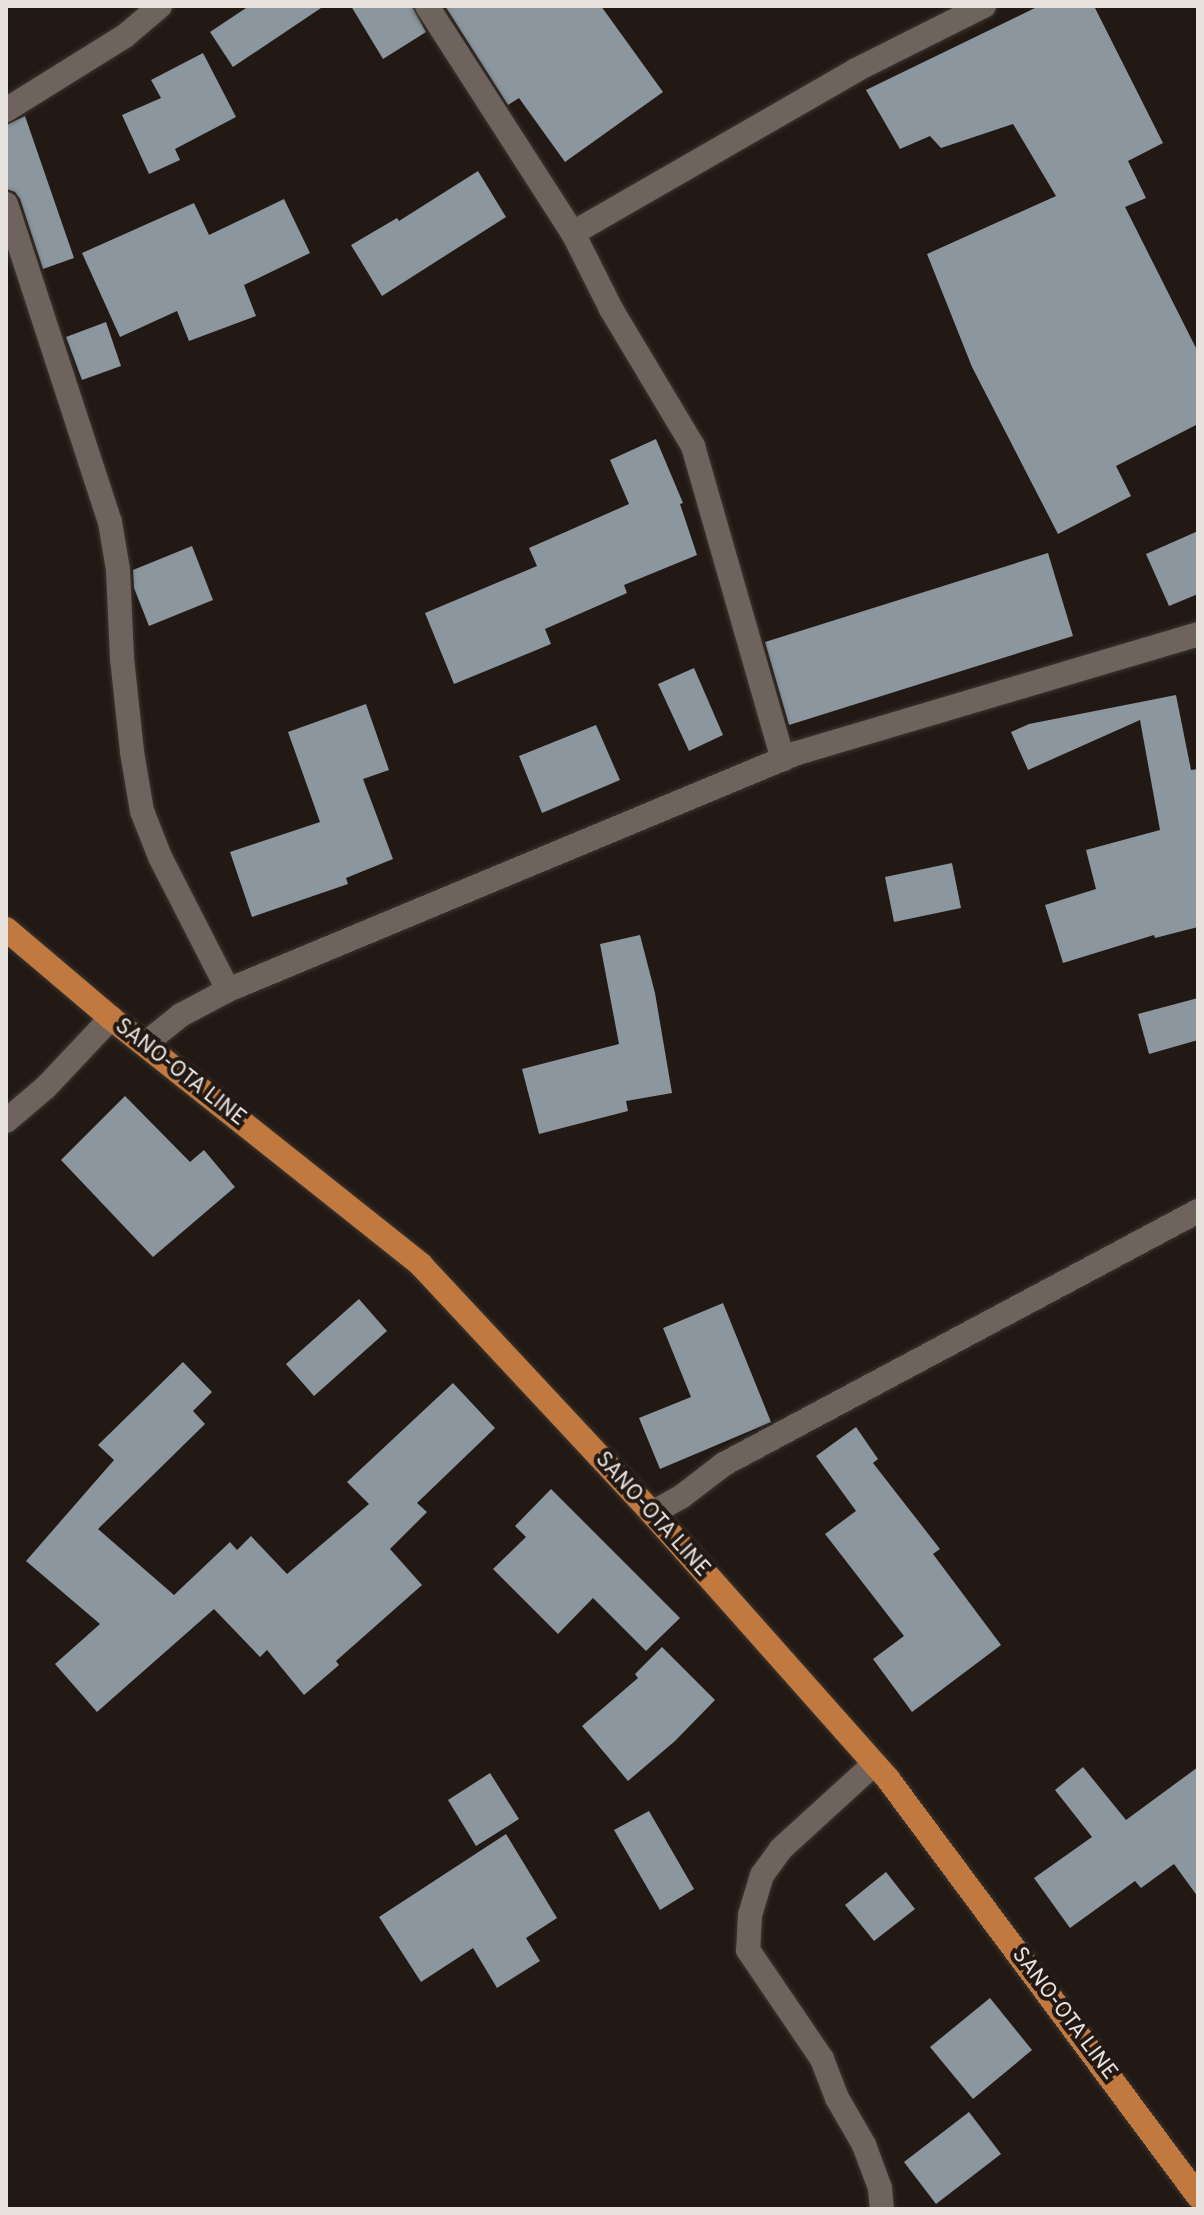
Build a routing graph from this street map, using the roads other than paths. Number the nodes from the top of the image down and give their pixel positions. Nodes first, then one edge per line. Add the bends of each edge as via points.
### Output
1 (160, 6) edge
2 (427, 6) edge
3 (984, 6) edge
4 (6, 110) edge
5 (6, 204) edge
6 (573, 233) junction
7 (1198, 634) edge
8 (783, 759) junction
9 (6, 929) edge
10 (228, 990) junction
11 (111, 1018) junction
12 (146, 1043) junction
13 (6, 1121) edge
14 (1198, 1211) edge
15 (652, 1513) junction
16 (874, 1764) junction
17 (1198, 2196) edge
18 (882, 2209) edge

1 - 4 street via 125,36
2 - 6 street
3 - 6 street via 856,70
5 - 10 street via 110,522 142,811
6 - 8 street via 611,309 693,446
7 - 8 street
8 - 10 street
9 - 11 main road, SANO-OTA LINE
10 - 12 street via 181,1015
11 - 12 main road, SANO-OTA LINE
11 - 13 street
12 - 15 main road, SANO-OTA LINE via 421,1265
14 - 15 street via 724,1464
15 - 16 main road, SANO-OTA LINE
16 - 17 main road, SANO-OTA LINE
16 - 18 street via 781,1849 762,1875 750,1915 748,1950 822,2059 864,2145

